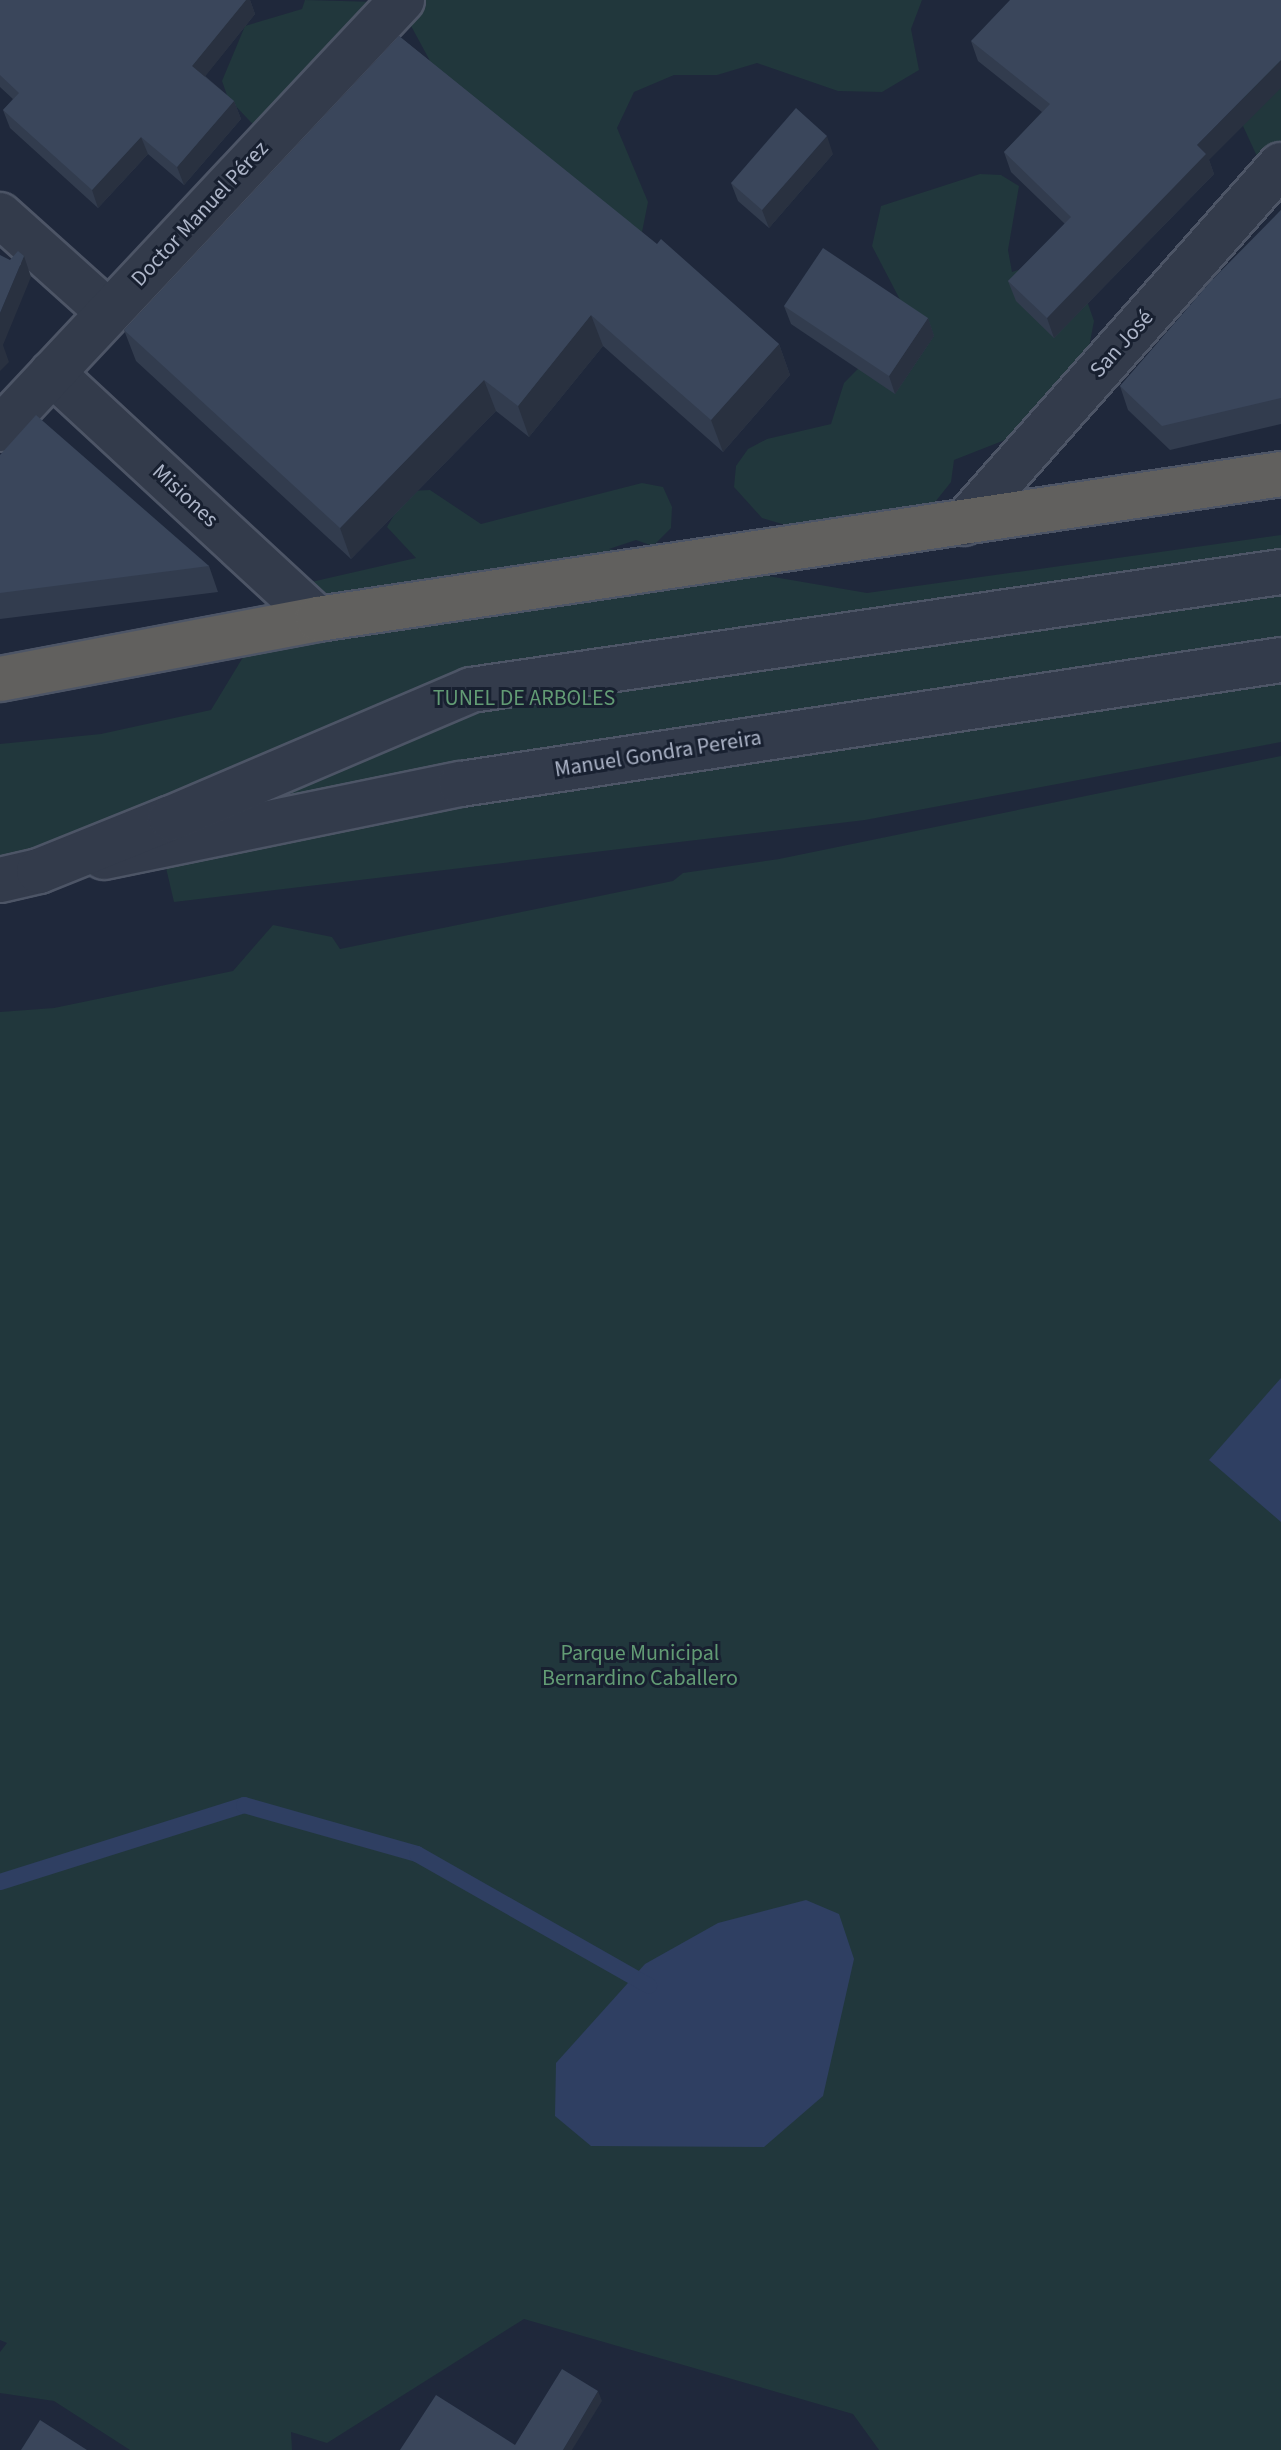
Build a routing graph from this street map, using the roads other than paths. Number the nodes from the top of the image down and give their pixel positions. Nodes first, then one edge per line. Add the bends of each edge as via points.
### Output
1 (402, 0) edge
2 (1281, 165) edge
3 (0, 215) edge
4 (108, 312) junction
5 (52, 373) junction
6 (0, 429) edge
7 (1281, 474) edge
8 (964, 523) junction
9 (1281, 572) edge
10 (318, 619) junction
11 (1281, 660) edge
12 (0, 679) edge
13 (20, 876) edge

1 - 4 street, Doctor Manuel Pérez
2 - 8 street, San José
3 - 4 street
4 - 5 street, Doctor Manuel Pérez
5 - 6 street, Doctor Manuel Pérez
5 - 10 street, Misiones
7 - 8 highway
8 - 10 highway
9 - 13 street via 471,690
10 - 12 highway
11 - 13 street, Manuel Gondra Pereira via 461,784

